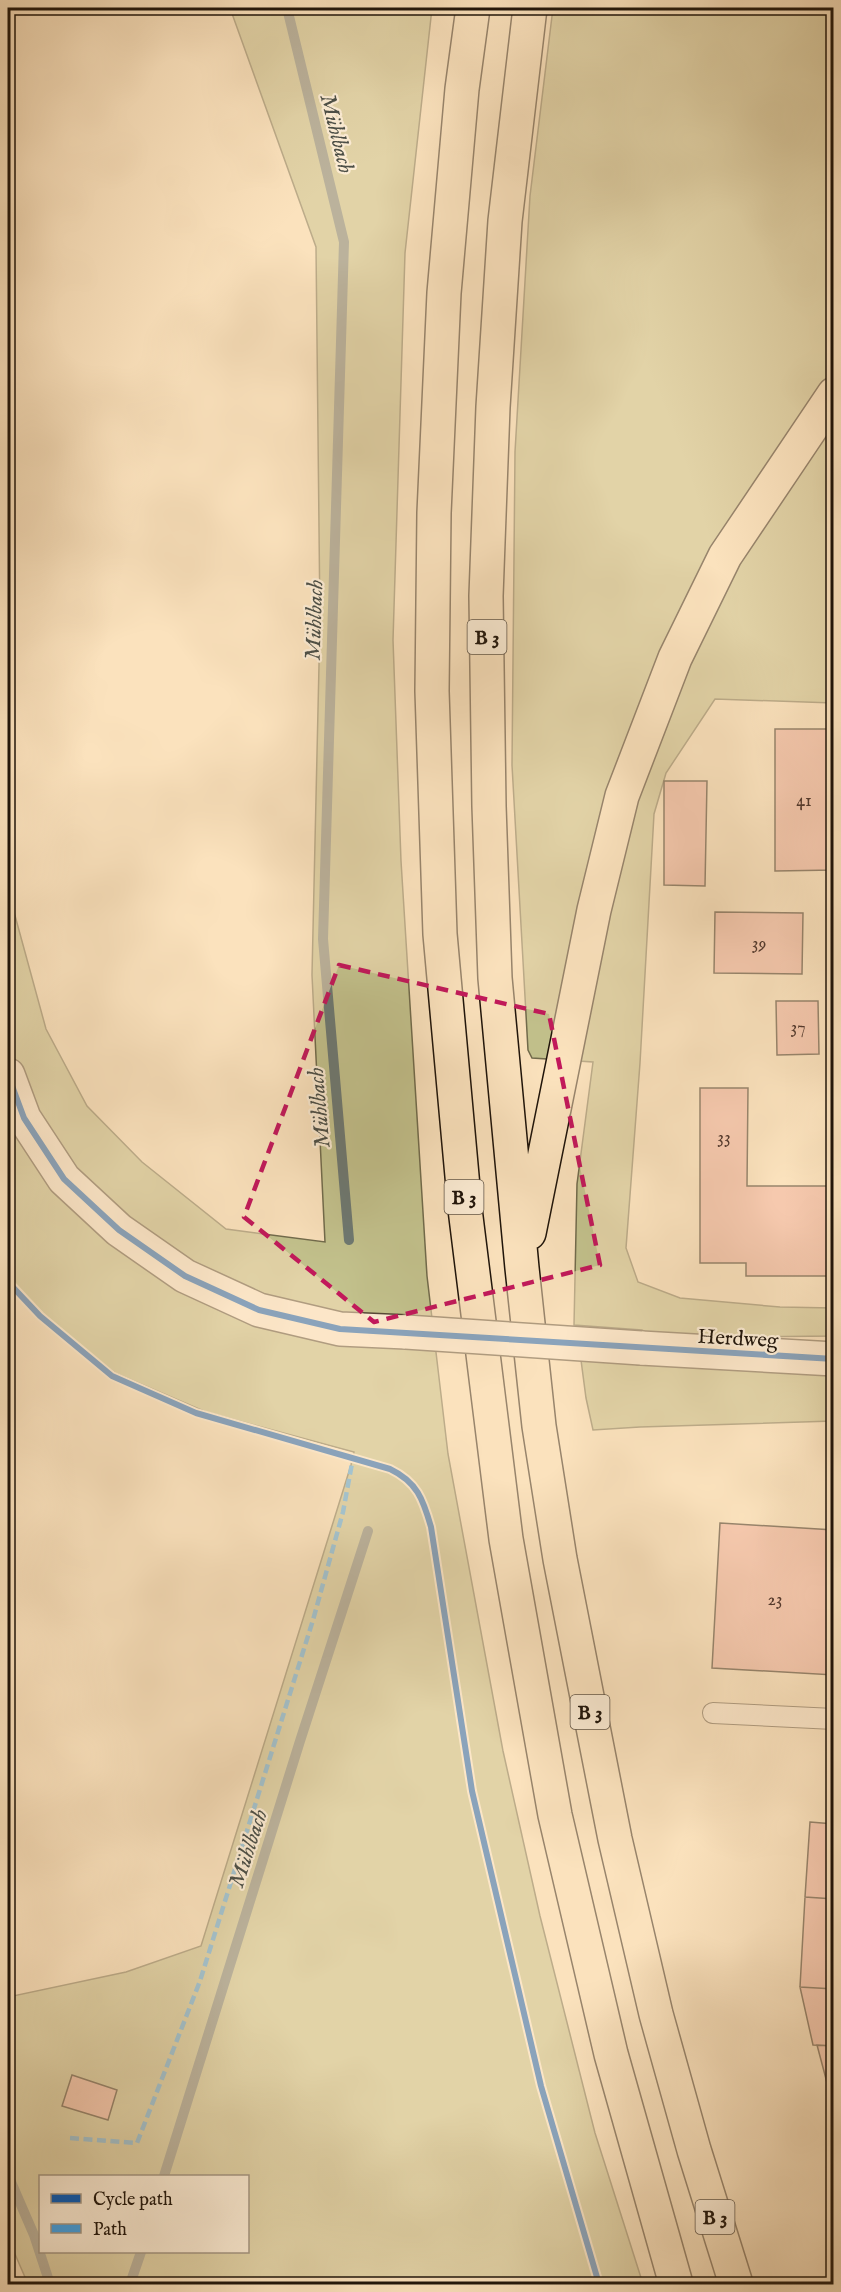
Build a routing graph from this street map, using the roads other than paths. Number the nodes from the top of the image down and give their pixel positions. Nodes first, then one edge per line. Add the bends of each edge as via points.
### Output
1 (473, 8) edge
2 (530, 8) edge
3 (834, 394) edge
4 (8, 1076) edge
5 (522, 1268) junction
6 (834, 1359) edge
7 (713, 1713) dead end
8 (834, 1719) edge
9 (676, 2284) edge
10 (736, 2284) edge

1 - 9 highway, B 3 via 444,292 434,513 432,691 440,934 465,1209 506,1539 555,1815 611,2054
2 - 5 highway, B 3 via 505,221 486,596 495,978
3 - 5 highway via 725,556 675,658 622,796 594,910
4 - 6 street, Herdweg, bridge via 24,1118 64,1179 119,1230 185,1276 259,1310 340,1329
5 - 10 highway, B 3 via 539,1426 560,1559 615,1839 656,2014
7 - 8 lane

